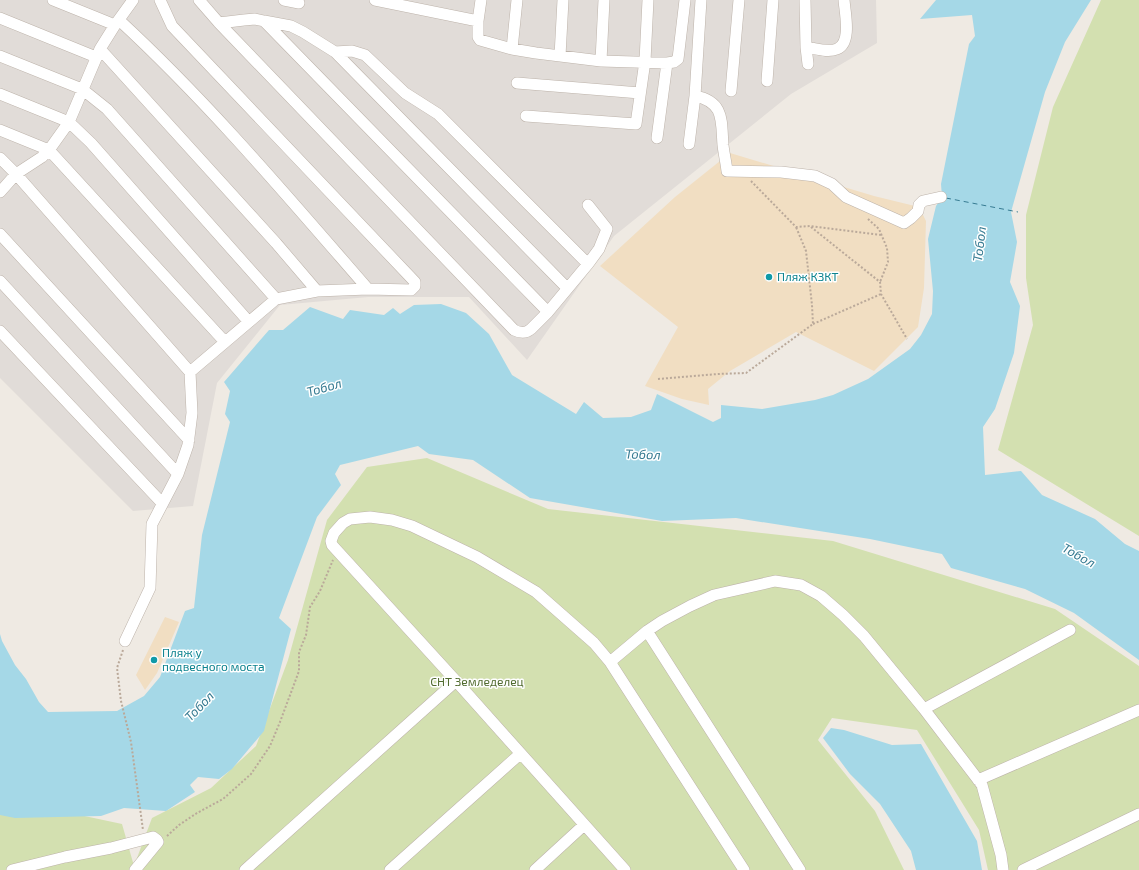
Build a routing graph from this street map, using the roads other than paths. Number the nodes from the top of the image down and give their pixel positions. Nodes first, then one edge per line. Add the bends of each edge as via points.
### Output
1 (53, 0) edge
2 (133, 0) edge
3 (160, 0) edge
4 (199, 0) edge
5 (284, 0) edge
6 (376, 0) edge
7 (481, 0) edge
8 (517, 0) edge
9 (563, 0) edge
10 (604, 0) edge
11 (648, 0) edge
12 (685, 0) edge
13 (701, 0) edge
14 (739, 0) edge
15 (773, 0) edge
16 (805, 0) edge
17 (844, 0) edge
18 (299, 3) dead end
19 (0, 18) edge
20 (264, 20) junction
21 (478, 21) junction
22 (117, 22) junction
23 (219, 23) junction
24 (806, 47) junction
25 (512, 49) junction
26 (335, 52) junction
27 (98, 53) junction
28 (0, 56) edge
29 (560, 56) junction
30 (601, 61) junction
31 (645, 61) junction
32 (667, 63) junction
33 (808, 64) dead end
34 (767, 81) dead end
35 (517, 84) dead end
36 (82, 90) junction
37 (731, 91) dead end
38 (640, 93) junction
39 (0, 94) edge
40 (695, 96) junction
41 (526, 116) dead end
42 (69, 122) junction
43 (0, 130) edge
44 (657, 138) dead end
45 (689, 144) dead end
46 (49, 150) junction
47 (0, 158) edge
48 (16, 174) junction
49 (0, 192) edge
50 (941, 197) dead end
51 (588, 206) dead end
52 (0, 234) edge
53 (588, 264) junction
54 (0, 281) edge
55 (567, 288) junction
56 (368, 289) junction
57 (317, 291) junction
58 (276, 299) junction
59 (548, 312) junction
60 (249, 322) junction
61 (0, 331) edge
62 (225, 342) junction
63 (190, 372) junction
64 (189, 440) junction
65 (178, 474) junction
66 (162, 503) junction
67 (1070, 630) dead end
68 (647, 631) junction
69 (125, 641) road end
70 (610, 662) junction
71 (456, 681) junction
72 (924, 709) junction
73 (1139, 710) edge
74 (520, 754) junction
75 (978, 780) junction
76 (1139, 814) edge
77 (584, 825) junction
78 (42, 866) edge
79 (12, 870) edge
80 (135, 870) edge
81 (245, 870) edge
82 (390, 870) edge
83 (535, 870) edge
84 (625, 870) edge
85 (744, 870) edge
86 (800, 870) edge
87 (1003, 870) edge
88 (1023, 870) edge

1 - 22 street
2 - 22 street
3 - 56 street via 172,26 415,282 411,290
4 - 23 street
5 - 18 street
6 - 21 street
7 - 21 street
8 - 25 street
9 - 29 street
10 - 30 street
11 - 31 street
12 - 32 street via 678,59
13 - 40 street
14 - 37 street
15 - 34 street
16 - 24 street
17 - 24 street via 847,35 844,43 837,49
19 - 27 street
20 - 23 street
20 - 26 street via 290,26
20 - 59 street
21 - 25 street via 480,40
22 - 27 street
22 - 56 street via 185,83
23 - 59 street via 514,330 528,332
24 - 33 street
25 - 29 street
26 - 53 street via 352,51 365,55 405,93 438,114
26 - 55 street
27 - 36 street
27 - 57 street via 276,243
28 - 36 street
29 - 30 street
30 - 31 street
31 - 32 street
31 - 38 street
32 - 44 street
35 - 38 street
36 - 42 street
36 - 58 street via 107,109
38 - 41 street via 636,124
39 - 42 street
40 - 45 street
40 - 50 street via 712,102 722,121 727,171 781,172 815,176 832,184 846,197 904,223 918,211 923,201
42 - 46 street
42 - 60 street via 91,143
43 - 46 street
46 - 48 street
46 - 62 street
47 - 48 street
48 - 49 street
48 - 63 street
51 - 53 street via 607,229 599,249
52 - 64 street
53 - 55 street
54 - 65 street
55 - 59 street
56 - 57 street
57 - 58 street
58 - 60 street
60 - 62 street
61 - 66 street
62 - 63 street
63 - 64 street via 192,413
64 - 65 street
65 - 66 street
66 - 69 street via 152,524 150,588
67 - 72 street
68 - 70 street
68 - 72 street via 690,606 714,596 775,581 801,585 821,596 864,636
68 - 86 street
70 - 71 street via 594,643 536,592 477,557 412,526 392,520 350,519 337,529 331,538 332,545
70 - 85 street
71 - 74 street
71 - 81 street
72 - 75 street
73 - 75 street
74 - 77 street
74 - 82 street
75 - 87 street via 982,786
76 - 88 street
77 - 83 street
77 - 84 street
78 - 79 street
78 - 80 street via 153,837 158,842

